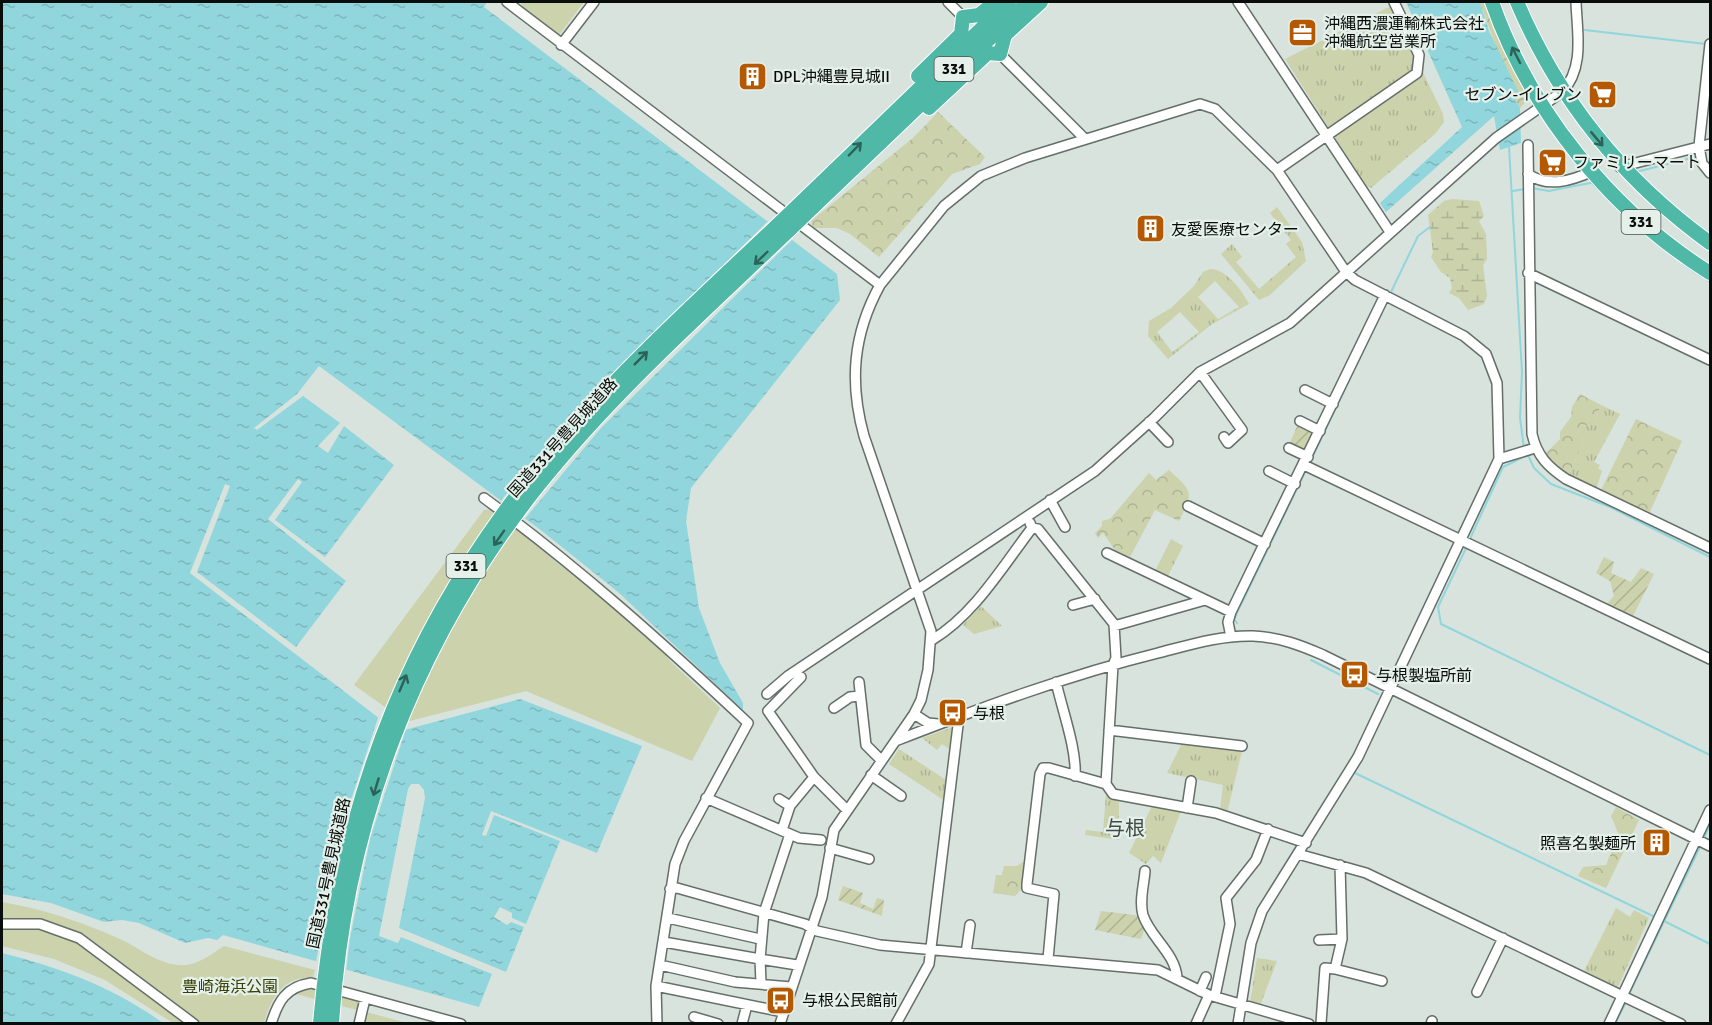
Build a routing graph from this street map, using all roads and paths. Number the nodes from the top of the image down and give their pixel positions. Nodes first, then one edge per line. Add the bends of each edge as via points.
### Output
1 (507, 2) edge
2 (594, 2) edge
3 (948, 2) edge
4 (994, 2) edge
5 (1009, 2) edge
6 (1028, 2) edge
7 (1041, 2) edge
8 (1238, 2) edge
9 (1394, 2) edge
10 (1492, 2) edge
11 (1517, 2) edge
12 (1576, 2) edge
13 (963, 17) junction
14 (1710, 44) edge
15 (561, 45) junction
16 (1000, 54) junction
17 (1562, 92) junction
18 (1544, 106) junction
19 (880, 134) junction
20 (1326, 136) junction
21 (1085, 139) junction
22 (1710, 144) edge
23 (1528, 145) dead end
24 (1699, 148) junction
25 (1620, 166) junction
26 (1277, 170) junction
27 (1593, 171) junction
28 (1710, 172) edge
29 (1528, 177) junction
30 (798, 214) junction
31 (1390, 232) junction
32 (1710, 243) edge
33 (1346, 272) junction
34 (1528, 273) junction
35 (1710, 273) edge
36 (880, 285) junction
37 (1385, 295) junction
38 (1710, 360) edge
39 (1200, 372) junction
40 (1305, 390) dead end
41 (1333, 404) junction
42 (1300, 421) dead end
43 (1149, 422) junction
44 (1320, 431) junction
45 (1224, 437) dead end
46 (1168, 442) dead end
47 (1289, 448) dead end
48 (1535, 448) junction
49 (1499, 459) junction
50 (1306, 461) junction
51 (1269, 471) dead end
52 (1295, 484) junction
53 (484, 498) dead end
54 (1050, 500) junction
55 (1188, 506) dead end
56 (1025, 516) junction
57 (1065, 527) dead end
58 (1032, 528) junction
59 (1461, 541) junction
60 (1265, 544) junction
61 (1710, 548) edge
62 (1107, 554) dead end
63 (918, 590) junction
64 (1095, 599) junction
65 (1205, 600) junction
66 (1073, 605) dead end
67 (1231, 612) junction
68 (1114, 626) junction
69 (1231, 637) junction
70 (932, 640) junction
71 (1710, 659) edge
72 (1113, 665) junction
73 (801, 677) dead end
74 (859, 682) dead end
75 (1056, 682) junction
76 (1391, 689) junction
77 (767, 694) dead end
78 (860, 696) junction
79 (834, 708) dead end
80 (914, 714) junction
81 (959, 717) junction
82 (938, 724) junction
83 (1108, 730) junction
84 (897, 740) junction
85 (1242, 746) dead end
86 (881, 760) junction
87 (871, 775) junction
88 (1075, 776) junction
89 (814, 777) junction
90 (1191, 781) dead end
91 (1106, 784) junction
92 (901, 796) dead end
93 (706, 798) junction
94 (779, 799) dead end
95 (790, 806) junction
96 (846, 808) junction
97 (1187, 808) junction
98 (1710, 810) edge
99 (1268, 829) junction
100 (786, 832) junction
101 (1697, 839) junction
102 (821, 840) dead end
103 (1306, 843) junction
104 (1710, 846) edge
105 (830, 848) junction
106 (1298, 854) junction
107 (869, 859) dead end
108 (1340, 865) junction
109 (1145, 871) dead end
110 (670, 889) junction
111 (764, 913) junction
112 (668, 918) junction
113 (2, 924) edge
114 (970, 925) dead end
115 (812, 928) junction
116 (1503, 938) junction
117 (760, 939) junction
118 (1342, 939) junction
119 (1319, 940) dead end
120 (664, 942) junction
121 (931, 950) junction
122 (966, 953) junction
123 (760, 959) junction
124 (1048, 959) junction
125 (660, 965) junction
126 (797, 965) junction
127 (1335, 969) junction
128 (1206, 977) dead end
129 (1177, 978) junction
130 (1382, 981) dead end
131 (761, 983) junction
132 (656, 986) junction
133 (791, 987) junction
134 (1477, 992) dead end
135 (1208, 994) junction
136 (1622, 995) junction
137 (364, 1003) dead end
138 (1241, 1004) junction
139 (747, 1005) junction
140 (783, 1012) junction
141 (694, 1017) dead end
142 (194, 1023) edge
143 (271, 1023) edge
144 (320, 1023) edge
145 (332, 1023) edge
146 (359, 1023) edge
147 (461, 1023) edge
148 (657, 1023) edge
149 (718, 1023) edge
150 (742, 1023) edge
151 (780, 1023) edge
152 (897, 1023) edge
153 (1196, 1023) edge
154 (1238, 1023) edge
155 (1309, 1023) edge
156 (1321, 1023) edge
157 (1609, 1023) edge
158 (1681, 1023) edge

1 - 15 street
2 - 15 street
3 - 13 street
4 - 13 highway via 979,15
5 - 19 highway, 国道331号豊見城道路 / 331
6 - 19 highway, 国道331号豊見城道路 / 331
7 - 16 highway via 1005,35
8 - 20 street
9 - 20 street via 1419,55 1417,73
18 -> 10 highway, 331
11 - 17 highway, 331
12 - 17 street via 1577,68
13 - 19 highway via 961,34 894,99
14 - 24 street
15 - 36 street
16 - 19 highway via 988,53 927,110
16 - 21 street
17 - 18 street
17 -> 25 highway, 331
18 - 27 highway, 331
18 - 31 street via 1496,138
19 - 30 highway, 国道331号豊見城道路 / 331
20 - 26 street
20 - 31 street
21 - 26 street via 1200,104 1215,109
21 - 36 street via 1010,163 968,184 944,206
22 - 24 street
23 - 29 street
24 - 25 street
24 - 28 street
25 - 32 highway, 331
26 - 33 street
27 - 29 street via 1553,183
27 - 35 highway, 331 via 1646,227
29 - 34 street
144 -> 30 highway, 国道331号豊見城道路 / 331, bridge via 333,912 362,791 409,670 452,589 504,511 565,436 665,334
30 -> 145 highway, 国道331号豊見城道路 / 331, bridge via 570,448 511,521 461,596 420,673 378,779 346,907
31 - 33 street
33 - 37 street
33 - 39 street via 1280,330
34 - 38 street
34 - 48 street
36 - 63 street via 865,317 857,348 856,398 864,436
37 - 41 street
37 - 49 street via 1464,336 1486,354 1497,383
39 - 43 street
39 - 45 street via 1242,430 1228,443
40 - 41 street
41 - 44 street
42 - 44 street
43 - 46 street
43 - 54 street via 1112,457
44 - 50 street
47 - 50 street
48 - 49 street
48 - 61 street via 1552,470 1566,479
49 - 59 street
50 - 52 street
50 - 59 street
51 - 52 street
52 - 60 street
53 - 93 street via 586,576 748,723
54 - 56 street
54 - 57 street
55 - 60 street
56 - 58 street
56 - 63 street
58 - 64 street via 1038,529
58 - 70 street via 968,609
59 - 71 street
59 - 76 street
60 - 67 street
62 - 65 street
63 - 70 street
63 - 77 street
64 - 66 street
64 - 68 street
65 - 67 street
65 - 68 street
67 - 69 street
68 - 72 street
69 - 72 street
69 - 76 street via 1287,640
70 - 80 street via 926,683
72 - 75 street
72 - 83 street
73 - 89 street via 768,711
74 - 78 street
75 - 81 street
75 - 88 street via 1072,740
76 - 101 street
76 - 103 street via 1358,757
78 - 79 street via 850,697
78 - 86 street via 866,745
80 - 82 street
80 - 84 street
81 - 82 street
81 - 121 street
82 - 84 street
83 - 85 street
83 - 91 street
84 - 86 street
86 - 87 street
87 - 92 street
87 - 96 street
88 - 91 street
88 - 124 street via 1049,768 1043,768 1040,774 1027,888 1054,894
89 - 95 street
89 - 96 street
90 - 97 street
91 - 97 street via 1113,794
93 - 100 street
93 - 110 street via 678,852
94 - 95 street
95 - 100 street
96 - 105 street
97 - 99 street
98 - 101 street
99 - 103 street
99 - 135 street via 1256,860 1226,898 1230,924
100 - 102 street
100 - 111 street
101 - 104 street
101 - 136 street
103 - 106 street
105 - 107 street
105 - 115 street
106 - 108 street
106 - 138 street via 1257,922
108 - 116 street via 1366,873
108 - 118 street
109 - 129 street via 1143,916 1170,957
110 - 111 street
110 - 112 street
111 - 115 street
111 - 117 street
112 - 117 street
112 - 120 street
113 - 142 street via 40,924 79,938
114 - 122 street
115 - 121 street via 857,941
115 - 126 street
116 - 134 street
116 - 136 street
117 - 123 street
118 - 119 street
118 - 127 street
120 - 123 street
120 - 125 street
121 - 122 street
121 - 152 street via 929,964
122 - 124 street
123 - 126 street
123 - 131 street
124 - 129 street via 1158,970
125 - 131 street via 735,982
125 - 132 street
126 - 133 street
127 - 130 street
127 - 156 street via 1324,968
128 - 135 street
129 - 135 street
131 - 133 street
132 - 139 street
132 - 148 street
133 - 140 street
135 - 138 street
135 - 153 street
136 - 157 street
136 - 158 street
137 - 146 street
138 - 154 street
138 - 155 street
139 - 140 street
139 - 150 street
140 - 151 street
141 - 149 street
143 - 147 street via 285,993 311,983

